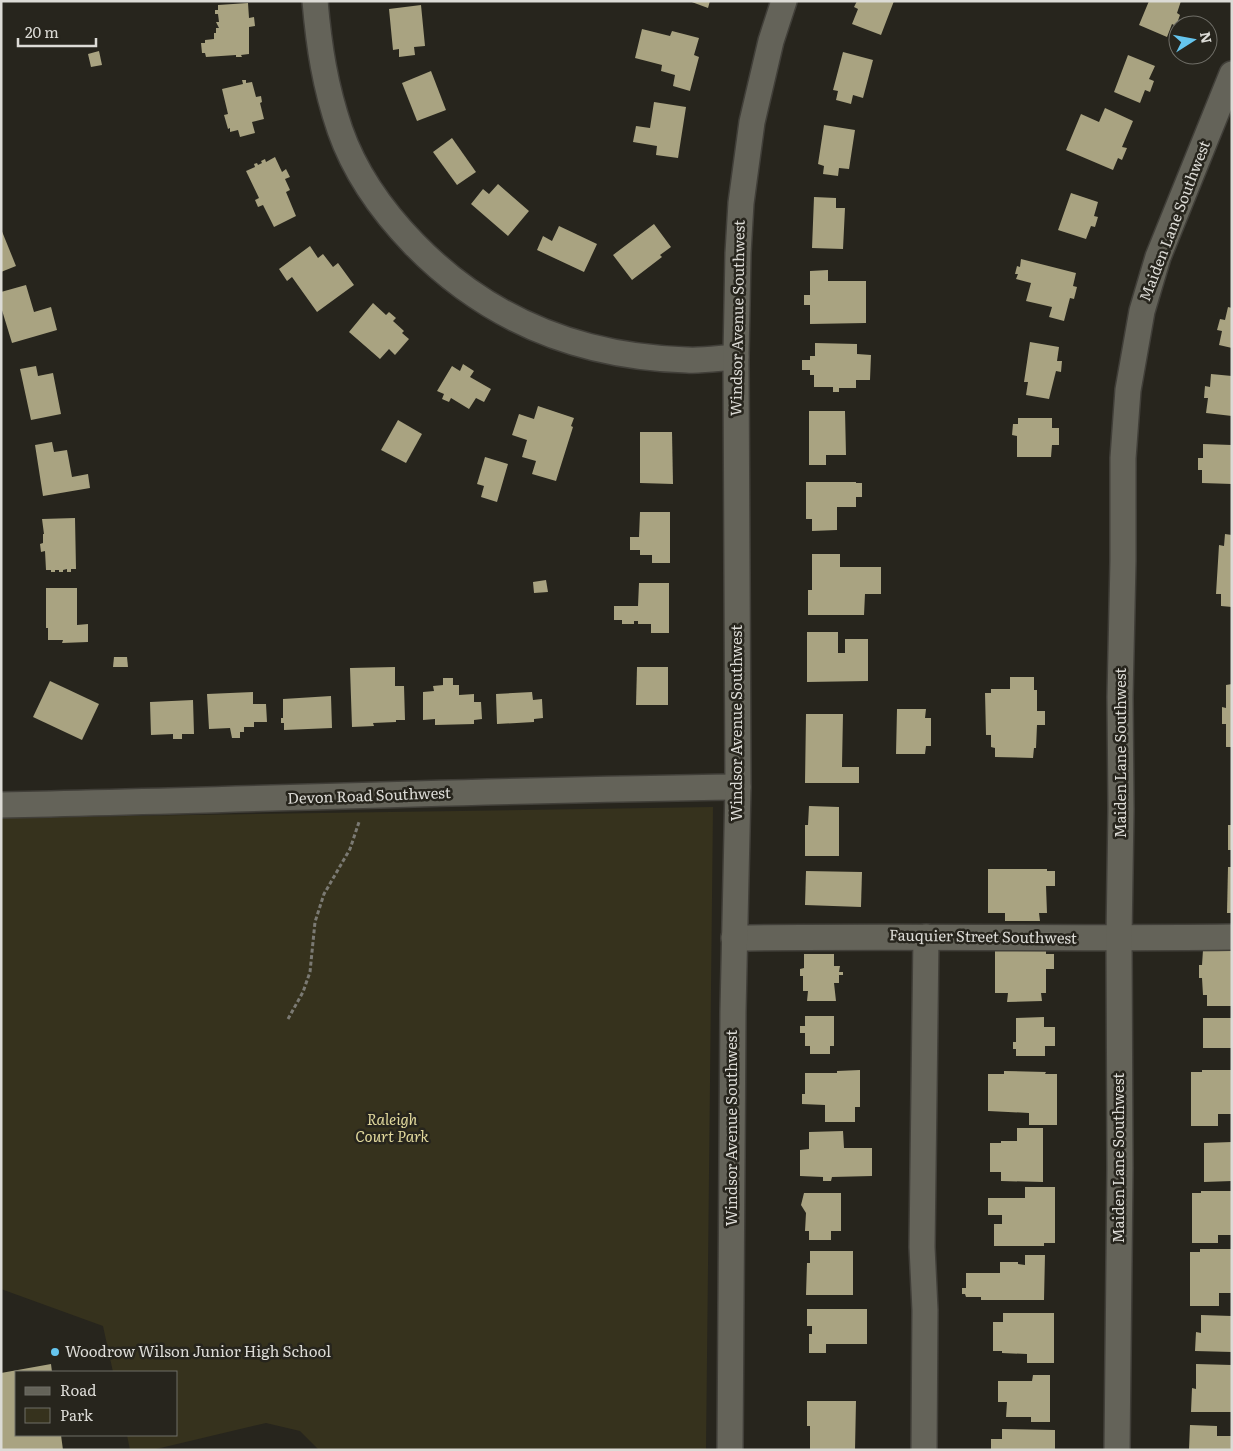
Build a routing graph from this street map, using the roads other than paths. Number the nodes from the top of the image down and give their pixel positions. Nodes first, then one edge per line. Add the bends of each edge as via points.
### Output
1 (316, 1) edge
2 (784, 1) edge
3 (1232, 74) edge
4 (736, 357) junction
5 (738, 787) junction
6 (1, 804) edge
7 (926, 937) junction
8 (1232, 937) edge
9 (734, 938) junction
10 (1119, 938) junction
11 (730, 1450) edge
12 (924, 1450) edge
13 (1117, 1450) edge

1 - 4 street via 327,89 356,166 399,229 435,265 509,318 558,337 601,350 642,357 689,360
2 - 4 street, Windsor Avenue Southwest via 771,41 749,140 738,252
3 - 10 street, Maiden Lane Southwest via 1158,257 1142,311 1128,390 1123,458
4 - 5 street, Windsor Avenue Southwest
5 - 6 street, Devon Road Southwest
5 - 9 street, Windsor Avenue Southwest
7 - 9 street, Fauquier Street Southwest
7 - 10 street, Fauquier Street Southwest
7 - 12 street via 922,1247
8 - 10 street, Fauquier Street Southwest
9 - 11 street, Windsor Avenue Southwest
10 - 13 street, Maiden Lane Southwest

